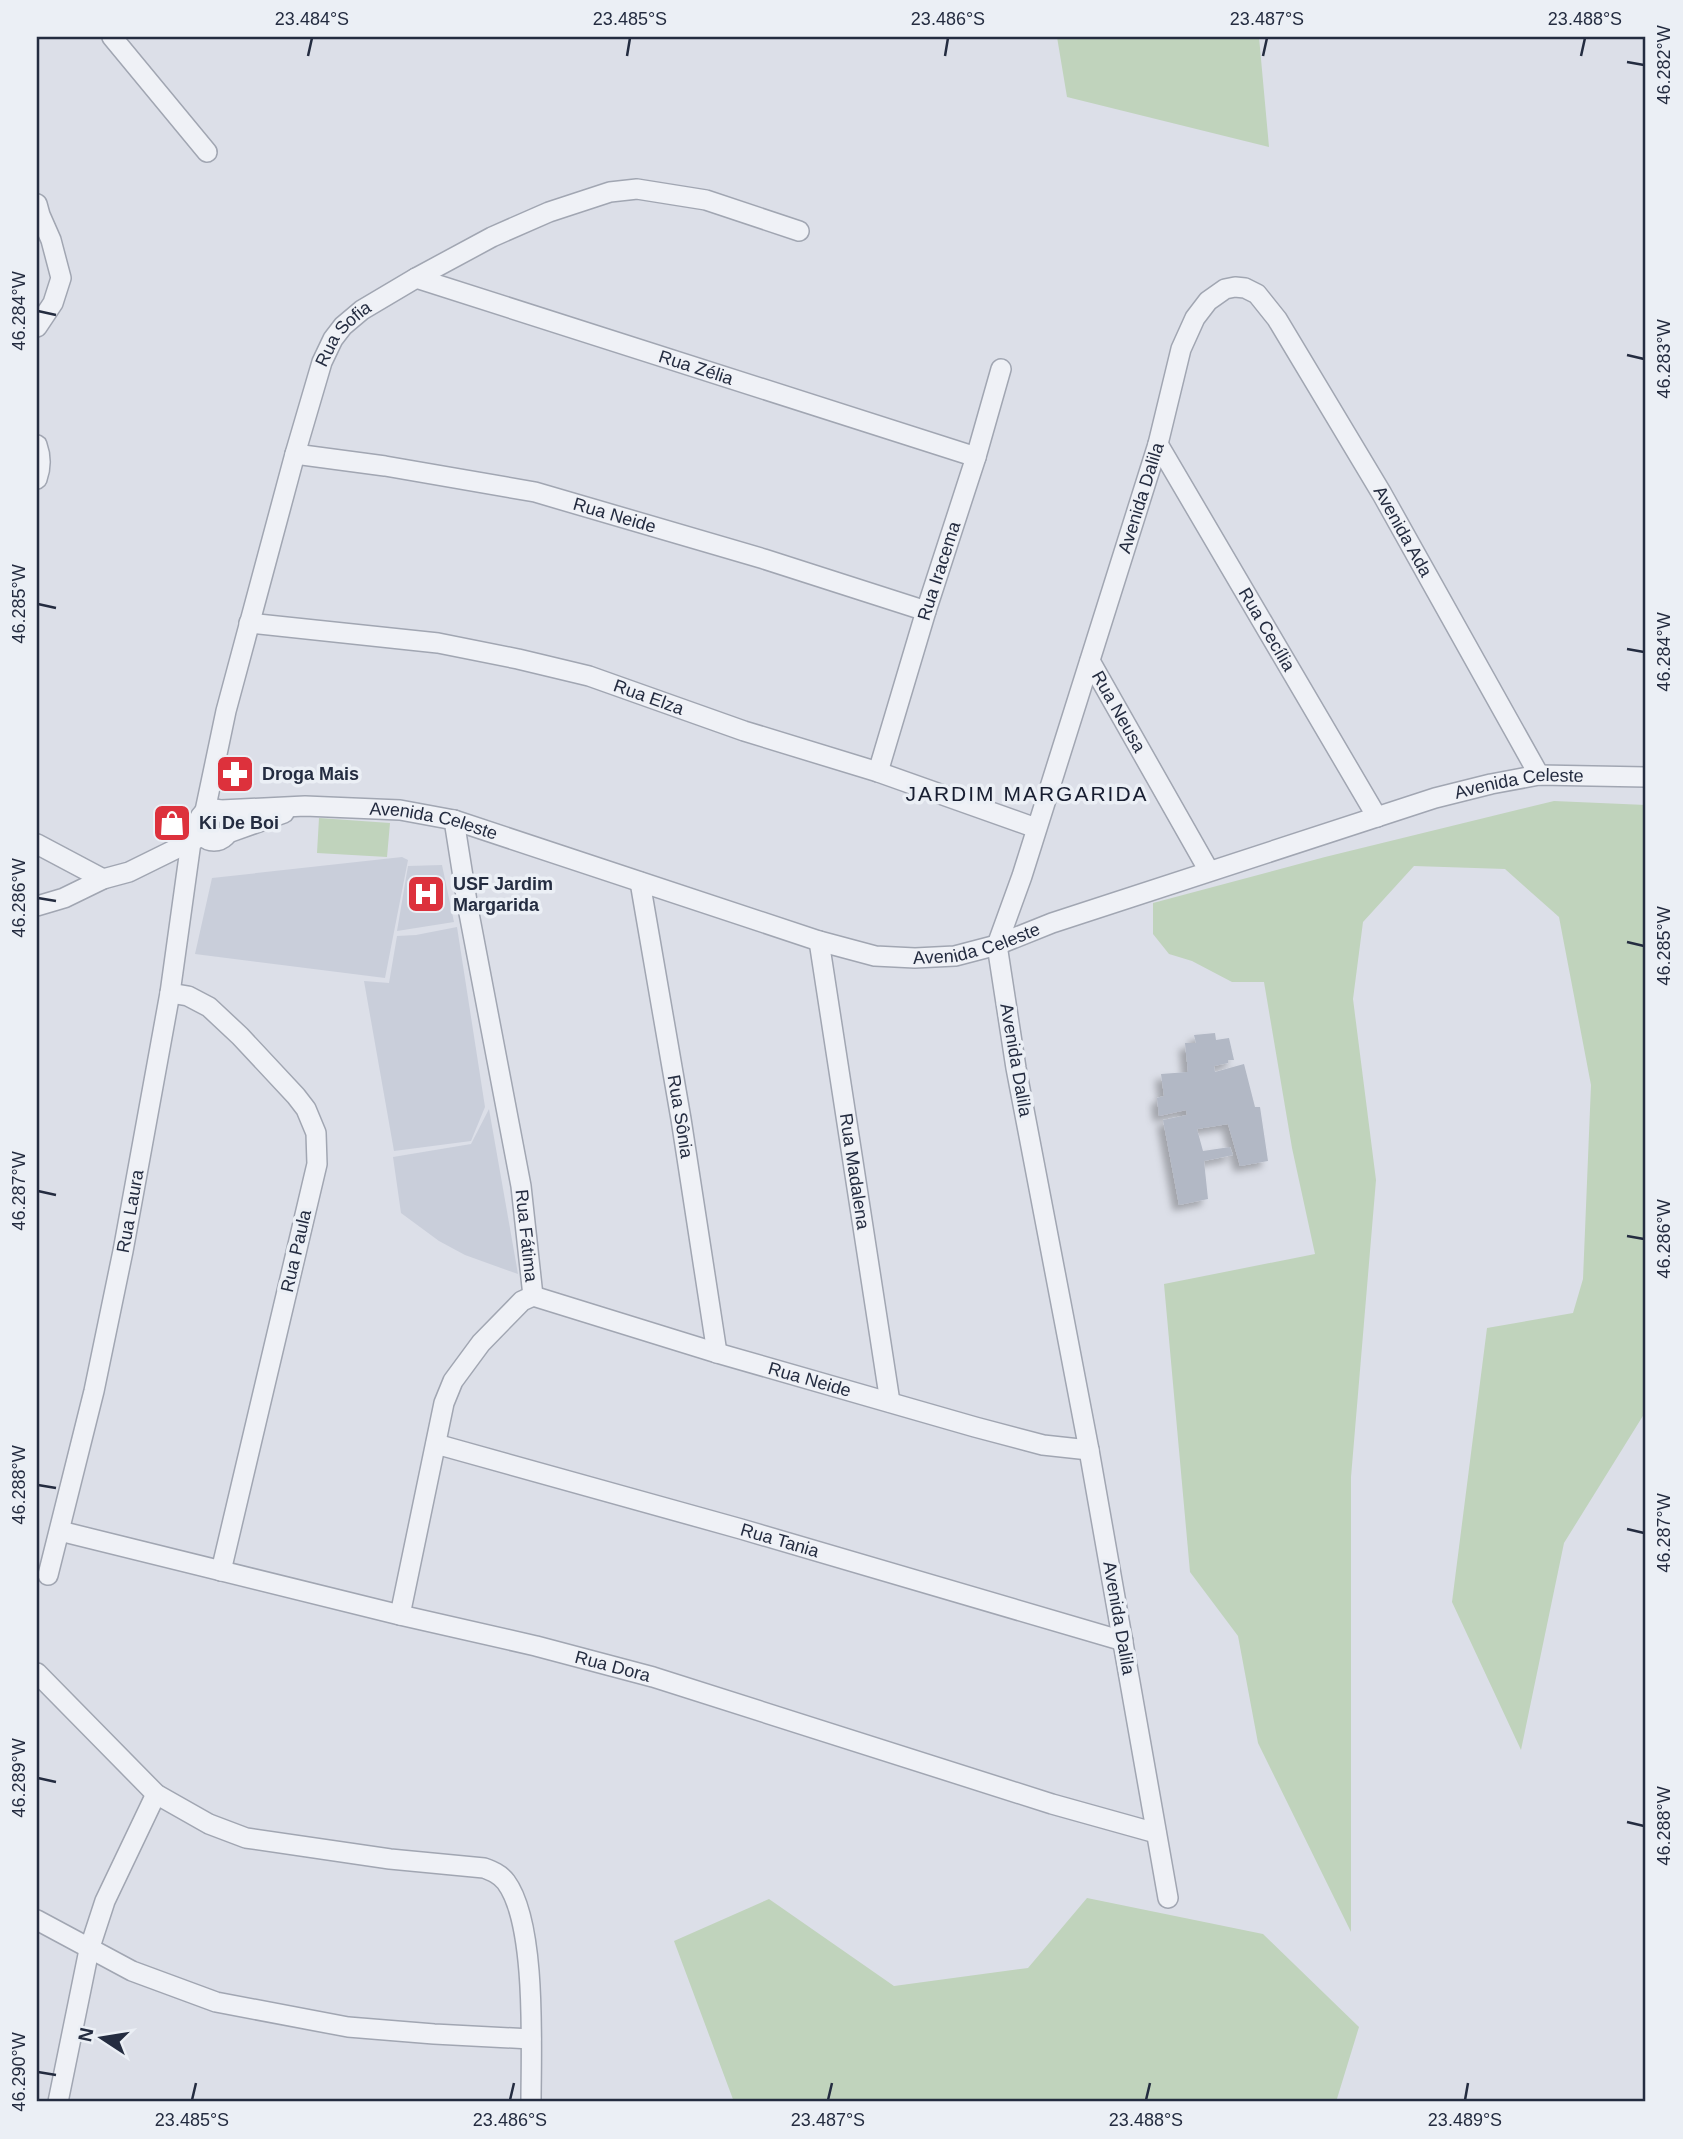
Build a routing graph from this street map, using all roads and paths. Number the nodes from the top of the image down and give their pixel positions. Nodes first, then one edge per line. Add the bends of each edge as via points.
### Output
1 (112, 37) edge
2 (207, 152) dead end
3 (37, 204) edge
4 (799, 231) dead end
5 (416, 278) junction
6 (1257, 294) joint
7 (37, 327) edge
8 (1002, 369) dead end
9 (1158, 444) junction
10 (37, 445) edge
11 (295, 454) junction
12 (976, 457) junction
13 (37, 479) edge
14 (926, 611) junction
15 (249, 623) junction
16 (1090, 661) junction
17 (878, 772) junction
18 (1539, 775) junction
19 (1646, 777) edge
20 (304, 806) junction
21 (213, 811) junction
22 (1377, 817) junction
23 (454, 820) junction
24 (1036, 828) junction
25 (229, 833) junction
26 (196, 839) junction
27 (37, 844) edge
28 (1209, 871) junction
29 (103, 880) junction
30 (640, 882) junction
31 (37, 906) edge
32 (819, 941) junction
33 (997, 945) junction
34 (170, 993) junction
35 (533, 1296) junction
36 (717, 1353) junction
37 (891, 1402) junction
38 (436, 1444) junction
39 (1089, 1450) junction
40 (60, 1531) junction
41 (221, 1571) junction
42 (48, 1575) dead end
43 (400, 1615) junction
44 (1124, 1641) junction
45 (37, 1673) edge
46 (156, 1794) junction
47 (1156, 1833) junction
48 (1168, 1898) dead end
49 (37, 1920) edge
50 (89, 1950) junction
51 (531, 2039) junction
52 (58, 2102) edge
53 (531, 2102) edge

1 - 2 street
3 - 7 street via 61,278 53,303
4 - 5 street, Rua Sofia via 706,200 637,189 610,192 492,237
5 - 11 street, Rua Sofia via 362,310 333,339
5 - 12 street, Rua Zélia
6 - 9 street, Avenida Dalila via 1245,288 1225,289 1195,318 1181,349
6 - 18 street, Avenida Ada via 1277,319 1382,494
8 - 12 street, Rua Iracema
9 - 16 street, Avenida Dalila
9 - 22 street, Rua Cecília
10 - 13 street
11 - 14 street, Rua Neide via 534,492
11 - 15 street, Rua Sofia
12 - 14 street, Rua Iracema
14 - 17 street, Rua Iracema
15 - 17 street, Rua Elza via 438,643 518,659 589,676
15 - 21 street, Rua Sofia via 226,711
16 - 24 street, Avenida Dalila
16 - 28 street, Rua Neusa
17 - 24 street, Rua Elza
18 - 19 street, Avenida Celeste
18 - 22 street, Avenida Celeste via 1457,792
20 - 21 street, Avenida Celeste
20 - 23 street, Avenida Celeste via 400,810
20 - 25 street, Avenida Celeste
21 - 25 street via 229,818
21 - 26 street, Rua Sofia via 198,821
22 - 28 street, Avenida Celeste
23 - 30 street, Avenida Celeste
23 - 35 street, Rua Fátima via 521,1186
24 - 33 street, Avenida Dalila
25 - 26 street, Avenida Celeste via 216,842
26 - 29 street via 130,872
26 - 34 street, Rua Laura
27 - 29 street
28 - 33 street, Avenida Celeste
29 - 31 street
30 - 32 street, Avenida Celeste
30 - 36 street, Rua Sônia
32 - 33 street, Avenida Celeste via 875,956 915,958 955,956
32 - 37 street, Rua Madalena
33 - 39 street, Avenida Dalila
34 - 40 street, Rua Laura via 123,1251
34 - 41 street, Rua Paula via 209,1007 240,1036 306,1109 316,1133 317,1164
35 - 36 street, Rua Neide
35 - 38 street, Rua Fátima via 522,1301 481,1343 453,1381
36 - 37 street, Rua Neide
37 - 39 street, Rua Neide via 1043,1445
38 - 43 street, Rua Fátima
38 - 44 street, Rua Tania
39 - 44 street, Avenida Dalila
40 - 41 street, Rua Dora
40 - 42 street, Rua Laura
41 - 43 street, Rua Dora
43 - 47 street, Rua Dora via 653,1677
44 - 47 street, Avenida Dalila
45 - 46 street
46 - 50 street via 105,1901
46 - 51 street via 209,1824 246,1838 498,1873 514,1895 521,1918 528,1959
47 - 48 street, Avenida Dalila
49 - 50 street
50 - 51 street via 216,2002 348,2027
50 - 52 street
51 - 53 street

